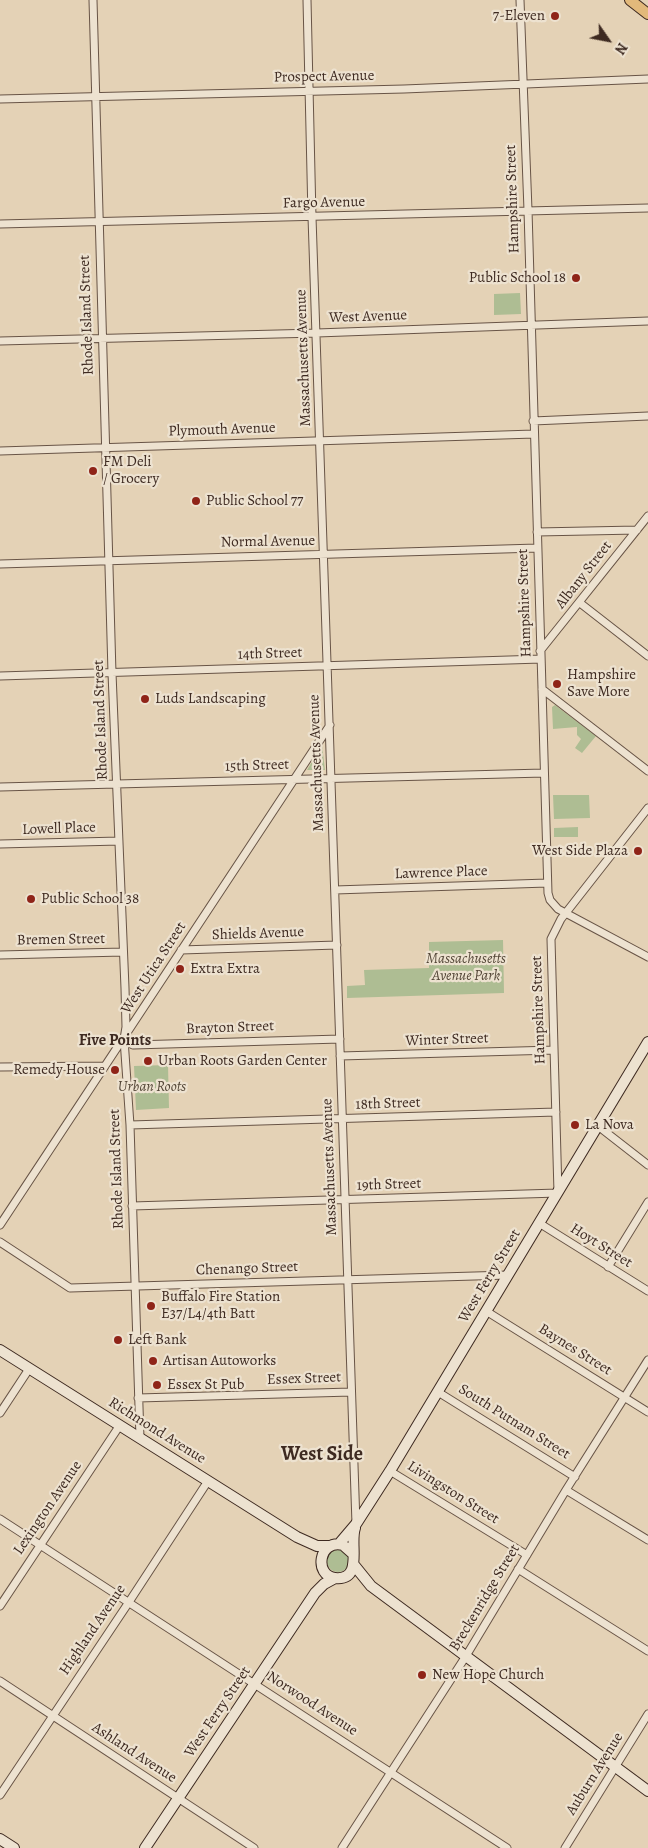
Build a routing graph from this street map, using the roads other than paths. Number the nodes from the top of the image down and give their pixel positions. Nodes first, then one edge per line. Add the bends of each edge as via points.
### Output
1 (92, 0) edge
2 (307, 0) edge
3 (520, 0) edge
4 (630, 0) edge
5 (648, 14) edge
6 (648, 80) edge
7 (523, 83) junction
8 (310, 91) junction
9 (94, 96) junction
10 (0, 99) edge
11 (648, 208) edge
12 (528, 210) junction
13 (312, 217) junction
14 (98, 221) junction
15 (0, 224) edge
16 (648, 321) edge
17 (531, 324) junction
18 (317, 333) junction
19 (102, 338) junction
20 (0, 341) edge
21 (648, 416) edge
22 (534, 421) junction
23 (534, 434) junction
24 (321, 441) junction
25 (105, 448) junction
26 (0, 451) edge
27 (648, 516) edge
28 (637, 530) junction
29 (537, 532) junction
30 (537, 548) junction
31 (324, 555) junction
32 (109, 560) junction
33 (0, 564) edge
34 (580, 603) junction
35 (540, 651) junction
36 (648, 656) edge
37 (541, 659) junction
38 (328, 667) junction
39 (112, 673) junction
40 (0, 676) edge
41 (542, 689) junction
42 (330, 725) junction
43 (648, 771) edge
44 (544, 773) junction
45 (331, 778) junction
46 (294, 779) junction
47 (117, 784) junction
48 (0, 787) edge
49 (648, 808) edge
50 (119, 841) junction
51 (0, 844) edge
52 (547, 882) junction
53 (335, 890) junction
54 (566, 913) junction
55 (337, 945) junction
56 (181, 950) junction
57 (123, 952) junction
58 (0, 955) edge
59 (648, 957) edge
60 (124, 1039) junction
61 (340, 1039) junction
62 (648, 1042) edge
63 (554, 1050) junction
64 (340, 1056) junction
65 (104, 1066) junction
66 (0, 1067) edge
67 (556, 1112) junction
68 (342, 1120) junction
69 (130, 1125) junction
70 (598, 1126) junction
71 (648, 1165) edge
72 (558, 1193) junction
73 (345, 1200) junction
74 (648, 1202) edge
75 (132, 1206) junction
76 (539, 1223) junction
77 (0, 1225) edge
78 (0, 1242) edge
79 (608, 1267) junction
80 (508, 1275) junction
81 (347, 1279) junction
82 (134, 1286) junction
83 (648, 1292) edge
84 (486, 1311) junction
85 (0, 1350) edge
86 (648, 1360) edge
87 (29, 1368) junction
88 (351, 1392) junction
89 (438, 1392) junction
90 (138, 1398) junction
91 (625, 1398) junction
92 (0, 1412) edge
93 (648, 1412) edge
94 (120, 1425) junction
95 (140, 1438) junction
96 (390, 1471) junction
97 (575, 1477) junction
98 (208, 1481) junction
99 (566, 1490) junction
100 (0, 1519) edge
101 (356, 1524) junction
102 (298, 1537) junction
103 (648, 1540) edge
104 (40, 1545) junction
105 (335, 1545) junction
106 (352, 1553) junction
107 (527, 1555) junction
108 (322, 1565) junction
109 (354, 1565) junction
110 (518, 1569) junction
111 (340, 1577) junction
112 (371, 1586) junction
113 (315, 1592) junction
114 (129, 1602) junction
115 (0, 1606) edge
116 (648, 1651) edge
117 (466, 1656) junction
118 (0, 1681) edge
119 (255, 1684) junction
120 (648, 1714) edge
121 (52, 1716) junction
122 (615, 1767) junction
123 (391, 1773) junction
124 (648, 1791) edge
125 (0, 1795) edge
126 (178, 1798) junction
127 (0, 1839) edge
128 (14, 1848) edge
129 (145, 1848) edge
130 (254, 1848) edge
131 (342, 1848) edge
132 (507, 1848) edge
133 (565, 1848) edge

1 - 9 street, Rhode Island Street
2 - 8 street, Massachusetts Avenue
3 - 7 street, Hampshire Street
4 - 5 main road
6 - 7 street, Prospect Avenue
7 - 8 street, Prospect Avenue
7 - 12 street, Hampshire Street
8 - 9 street, Prospect Avenue
8 - 13 street, Massachusetts Avenue
9 - 10 street, Prospect Avenue
9 - 14 street, Rhode Island Street
11 - 12 street, Fargo Avenue
12 - 13 street, Fargo Avenue
12 - 17 street, Hampshire Street
13 - 14 street, Fargo Avenue
13 - 18 street, Massachusetts Avenue
14 - 15 street, Fargo Avenue
14 - 19 street, Rhode Island Street
16 - 17 street, West Avenue
17 - 18 street, West Avenue
17 - 22 street, Hampshire Street
18 - 19 street, West Avenue
18 - 24 street, Massachusetts Avenue
19 - 20 street, West Avenue
19 - 25 street, Rhode Island Street
21 - 22 street
22 - 23 street, Hampshire Street
23 - 24 street, Plymouth Avenue
23 - 29 street, Hampshire Street
24 - 25 street, Plymouth Avenue
24 - 31 street, Massachusetts Avenue
25 - 26 street, Plymouth Avenue
25 - 32 street, Rhode Island Street
27 - 28 street, Albany Street
28 - 29 street
28 - 34 street, Albany Street
29 - 30 street, Hampshire Street
30 - 31 street, Normal Avenue
30 - 35 street, Hampshire Street
31 - 32 street, Normal Avenue
31 - 38 street, Massachusetts Avenue
32 - 33 street, Normal Avenue
32 - 39 street, Rhode Island Street
34 - 35 street, Albany Street
34 - 36 street
35 - 37 street, Hampshire Street
37 - 38 street, 14th Street
37 - 41 street, Hampshire Street
38 - 39 street, 14th Street
38 - 42 street, Massachusetts Avenue
39 - 40 street, 14th Street
39 - 47 street, Rhode Island Street
41 - 43 street
41 - 44 street, Hampshire Street
42 - 45 street, Massachusetts Avenue
42 - 46 street, West Utica Street
44 - 45 street, 15th Street
44 - 52 street, Hampshire Street
45 - 46 street, 15th Street
45 - 53 street, Massachusetts Avenue
46 - 47 street, 15th Street
46 - 56 street, West Utica Street
47 - 48 street, 15th Street
47 - 50 street, Rhode Island Street
49 - 54 street
50 - 51 street, Lowell Place
50 - 57 street, Rhode Island Street
52 - 53 street, Lawrence Place
52 - 54 street, Hampshire Street via 550,900
53 - 55 street, Massachusetts Avenue
54 - 59 street
54 - 63 street, Hampshire Street via 551,939
55 - 56 street, Shields Avenue
55 - 61 street, Massachusetts Avenue
56 - 60 street, West Utica Street
57 - 58 street, Bremen Street
57 - 60 street, Rhode Island Street
60 - 61 street, Brayton Street via 133,1045
60 - 65 street, West Utica Street
60 - 69 street, Rhode Island Street
61 - 64 street, Massachusetts Avenue
62 - 70 street, West Ferry Street
63 - 64 street, Winter Street
63 - 67 street, Hampshire Street
64 - 68 street, Massachusetts Avenue
65 - 66 street
65 - 77 street, West Utica Street
67 - 68 street, 18th Street
67 - 72 street, Hampshire Street
68 - 69 street, 18th Street
68 - 73 street, Massachusetts Avenue
69 - 75 street, Rhode Island Street
70 - 71 street
70 - 72 street, West Ferry Street
72 - 73 street, 19th Street
72 - 76 street, West Ferry Street
73 - 75 street, 19th Street
73 - 81 street, Massachusetts Avenue
74 - 79 street
75 - 82 street, Rhode Island Street
76 - 79 street, Hoyt Street
76 - 80 street, West Ferry Street
78 - 82 street, Chenango Street via 70,1288
79 - 83 street, Hoyt Street
80 - 81 street, Chenango Street
80 - 84 street, West Ferry Street
81 - 82 street, Chenango Street
81 - 88 street, Massachusetts Avenue
82 - 90 street, Rhode Island Street
84 - 89 street, West Ferry Street
84 - 91 street, Baynes Street
85 - 87 street, Richmond Avenue
86 - 91 street, Breckenridge Street
87 - 92 street
87 - 94 street, Richmond Avenue
88 - 90 street, Essex Street
88 - 101 street, Massachusetts Avenue
89 - 96 street, West Ferry Street
89 - 97 street, South Putnam Street
90 - 95 street, Rhode Island Street
91 - 93 street, Baynes Street
91 - 97 street, Breckenridge Street
94 - 95 street, Richmond Avenue
94 - 104 street, Lexington Avenue
95 - 98 street, Richmond Avenue
96 - 101 street, West Ferry Street
96 - 107 street, Livingston Street
97 - 99 street, Breckenridge Street
98 - 102 street, Richmond Avenue
98 - 114 street, Highland Avenue
99 - 103 street
99 - 107 street, Breckenridge Street
100 - 104 street, Norwood Avenue
101 - 105 street, West Ferry Street
101 - 106 street, West Ferry Street via 352,1534
102 - 105 street, Richmond Avenue via 317,1546
102 - 108 street, Richmond Avenue via 314,1551
104 - 114 street, Norwood Avenue
104 - 115 street, Lexington Avenue
105 - 106 street via 346,1547
105 - 108 street via 323,1553
106 - 109 street
107 - 110 street, Breckenridge Street
108 - 111 street via 328,1575
108 - 113 street, West Ferry Street
109 - 111 street via 351,1572
109 - 112 street
110 - 116 street
110 - 117 street, Breckenridge Street
111 - 112 street
111 - 113 street, West Ferry Street
112 - 117 street
113 - 119 street, West Ferry Street
114 - 119 street, Norwood Avenue
114 - 121 street, Highland Avenue
117 - 122 street
117 - 123 street, Breckenridge Street
118 - 121 street, Ashland Avenue
119 - 123 street, Norwood Avenue
119 - 126 street, West Ferry Street
120 - 122 street, Auburn Avenue
121 - 125 street, Highland Avenue
121 - 126 street, Ashland Avenue
122 - 124 street
122 - 133 street, Auburn Avenue
123 - 131 street, Breckenridge Street
123 - 132 street, Norwood Avenue
126 - 129 street, West Ferry Street
126 - 130 street, Ashland Avenue
127 - 128 street

